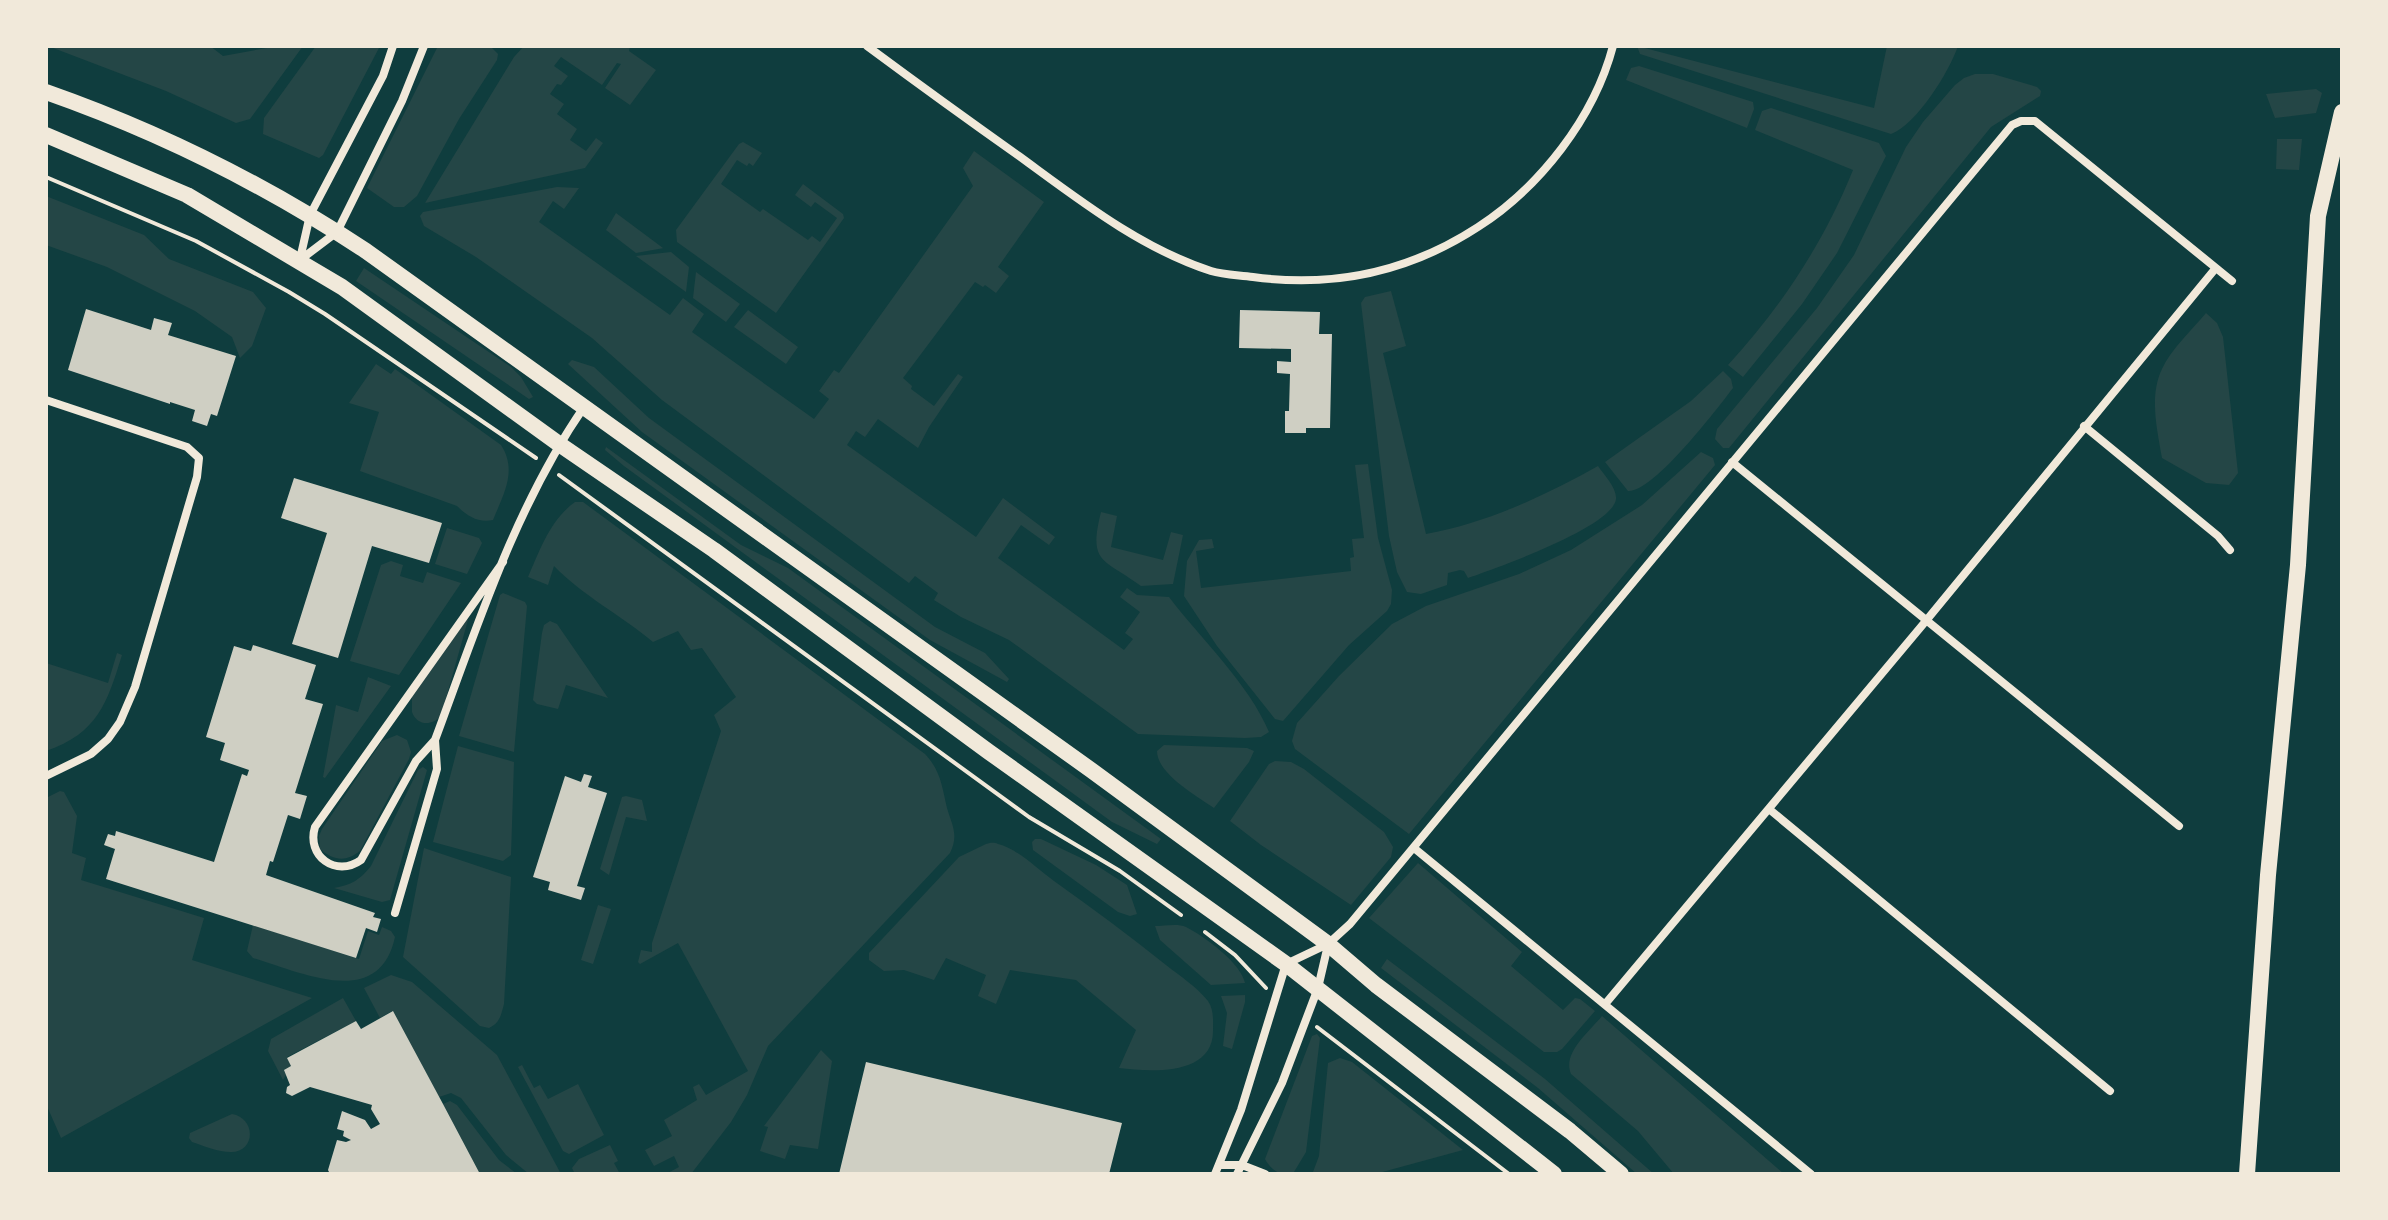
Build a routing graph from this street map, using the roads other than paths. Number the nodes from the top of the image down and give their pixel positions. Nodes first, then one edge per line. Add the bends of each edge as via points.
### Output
1 (393, 46) edge
2 (424, 46) edge
3 (867, 46) edge
4 (1613, 46) edge
5 (46, 92) edge
6 (2342, 112) edge
7 (46, 135) edge
8 (310, 215) junction
9 (337, 232) junction
10 (300, 260) junction
11 (2215, 269) junction
12 (2232, 281) dead end
13 (46, 400) edge
14 (584, 407) junction
15 (2084, 426) junction
16 (559, 444) junction
17 (1732, 462) junction
18 (2230, 550) dead end
19 (503, 562) junction
20 (1925, 622) junction
21 (435, 740) junction
22 (46, 776) edge
23 (1769, 809) junction
24 (2179, 826) dead end
25 (1414, 848) junction
26 (395, 913) dead end
27 (1328, 944) junction
28 (1286, 964) junction
29 (1318, 988) junction
30 (1606, 1003) junction
31 (2110, 1091) dead end
32 (1226, 1149) junction
33 (1220, 1165) junction
34 (1242, 1165) junction
35 (2247, 1170) edge
36 (1215, 1174) edge
37 (1237, 1174) edge
38 (1265, 1174) edge
39 (1554, 1174) edge
40 (1621, 1174) edge
41 (1811, 1174) edge

1 - 8 street via 383,76
2 - 9 street
3 - 4 street via 1101,215 1142,238 1213,271 1287,281 1393,269 1447,247 1495,216 1564,145 1592,99
5 - 8 main road via 183,146
6 - 35 main road via 2318,216 2298,565
7 - 10 main road via 187,195
8 - 9 main road
8 - 10 street
9 - 10 street
9 - 14 main road
10 - 16 main road
11 - 12 street
11 - 15 street
11 - 17 street via 2035,121 2021,121 2012,125
13 - 22 street via 187,447 199,458 135,687 120,722 91,754
14 - 16 street
14 - 27 main road
15 - 18 street
15 - 20 street
16 - 19 street
16 - 28 main road
17 - 20 street
17 - 25 street
19 - 21 street
19 - 21 street via 315,827 312,842 320,858 345,867 361,860 416,761
20 - 23 street
20 - 24 street
21 - 26 street via 437,769
23 - 30 street
23 - 31 street
25 - 27 street
25 - 30 street
27 - 28 street
27 - 29 street
27 - 40 main road
28 - 29 main road
28 - 32 street
29 - 34 street via 1282,1083
29 - 39 main road
30 - 41 street
32 - 33 street
32 - 34 street
33 - 34 street
33 - 36 street
34 - 37 street
34 - 38 street

